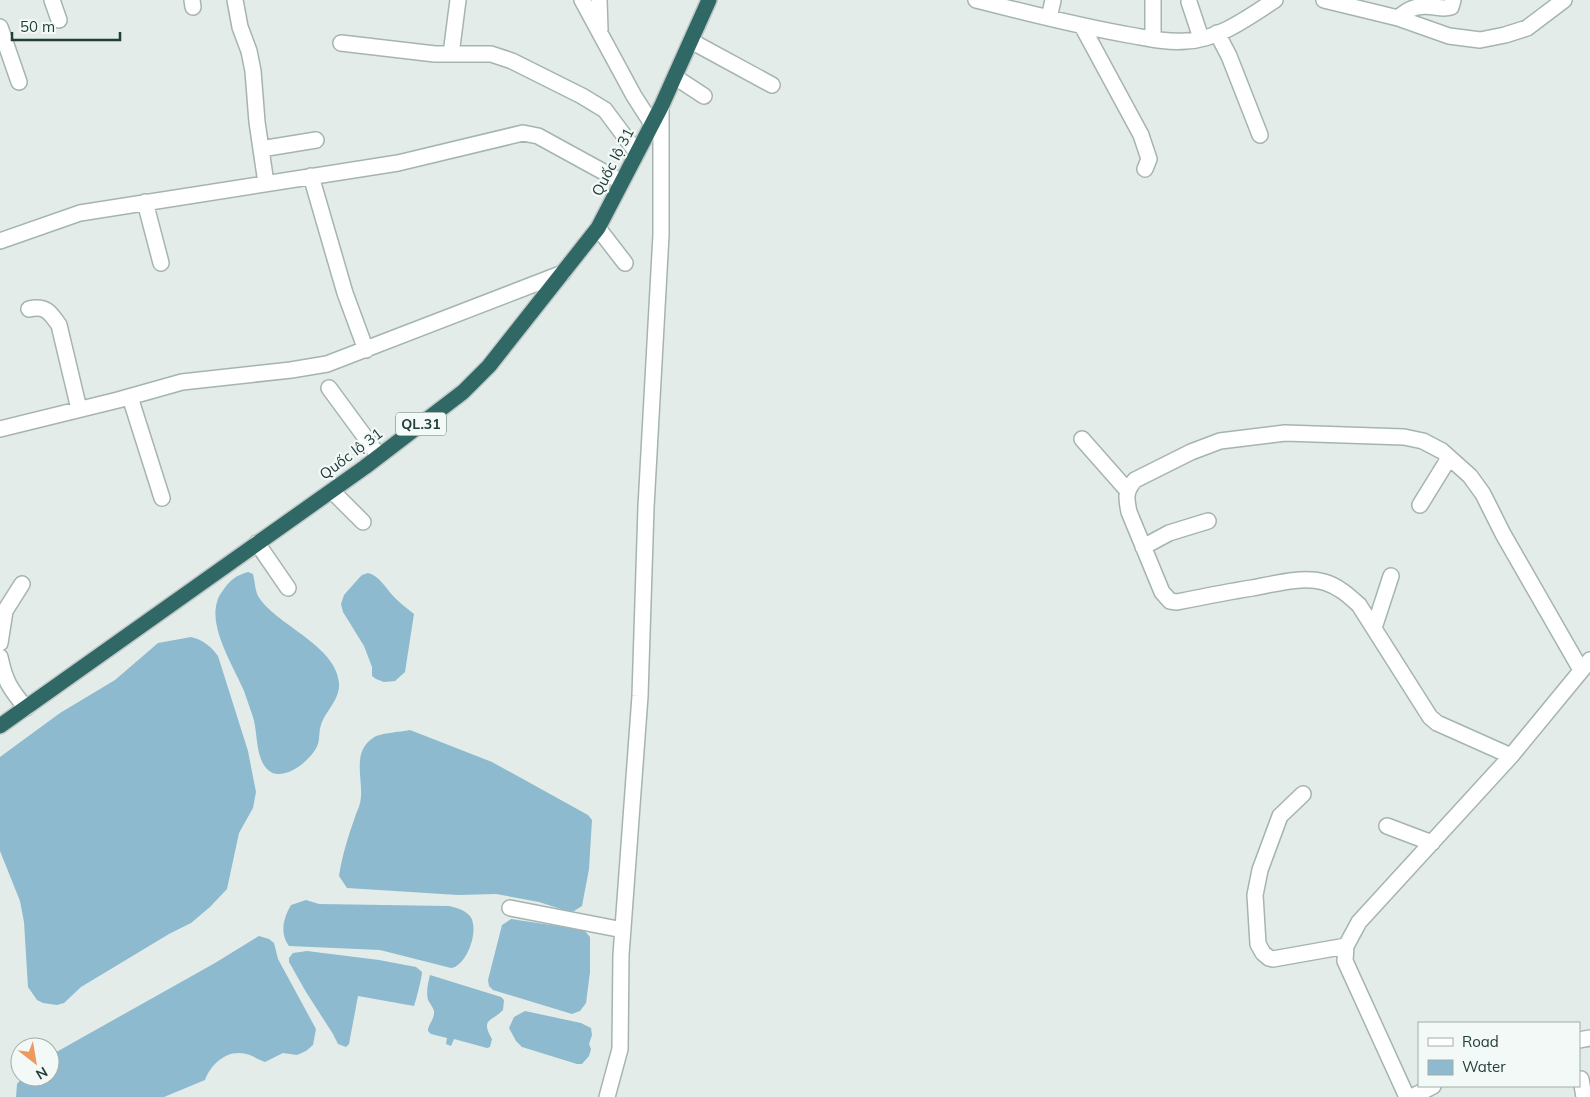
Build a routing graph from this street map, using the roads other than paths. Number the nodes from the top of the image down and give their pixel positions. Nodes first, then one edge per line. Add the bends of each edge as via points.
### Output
1 (52, 0) edge
2 (235, 0) edge
3 (458, 0) edge
4 (582, 0) edge
5 (599, 0) edge
6 (709, 0) edge
7 (976, 0) edge
8 (1053, 0) edge
9 (1153, 0) edge
10 (1276, 0) edge
11 (1324, 0) edge
12 (1453, 0) edge
13 (1564, 0) edge
14 (1189, 2) dead end
15 (1050, 18) junction
16 (1398, 18) junction
17 (59, 20) dead end
18 (1082, 26) junction
19 (0, 28) edge
20 (1217, 33) junction
21 (600, 34) junction
22 (1201, 38) junction
23 (1153, 39) junction
24 (691, 41) junction
25 (341, 43) dead end
26 (451, 54) junction
27 (675, 77) junction
28 (19, 82) dead end
29 (772, 85) dead end
30 (704, 96) dead end
31 (661, 107) junction
32 (652, 124) junction
33 (1260, 134) dead end
34 (316, 140) dead end
35 (261, 148) junction
36 (637, 153) junction
37 (1144, 169) dead end
38 (311, 176) junction
39 (622, 182) junction
40 (266, 183) junction
41 (145, 202) junction
42 (598, 228) junction
43 (0, 241) edge
44 (161, 263) dead end
45 (625, 263) dead end
46 (563, 272) junction
47 (29, 309) dead end
48 (366, 350) junction
49 (329, 388) dead end
50 (130, 397) junction
51 (79, 409) junction
52 (0, 429) edge
53 (1082, 439) dead end
54 (379, 456) junction
55 (1449, 458) junction
56 (1127, 490) junction
57 (332, 491) junction
58 (162, 498) dead end
59 (1420, 505) dead end
60 (1208, 521) dead end
61 (363, 522) dead end
62 (257, 543) junction
63 (1144, 547) junction
64 (1391, 576) dead end
65 (22, 584) dead end
66 (288, 588) dead end
67 (1374, 628) junction
68 (0, 643) edge
69 (0, 657) edge
70 (1586, 665) edge
71 (26, 708) junction
72 (0, 726) edge
73 (1512, 756) junction
74 (1303, 794) dead end
75 (1388, 826) dead end
76 (1432, 843) junction
77 (510, 908) dead end
78 (623, 930) junction
79 (1346, 946) junction
80 (1581, 1079) dead end
81 (1431, 1087) edge
82 (1590, 1095) edge
83 (607, 1097) edge
84 (1407, 1097) edge
85 (1412, 1097) edge
86 (1584, 1097) edge

1 - 17 street
2 - 35 street via 253,71
3 - 26 street
4 - 21 street
5 - 21 street
6 - 24 highway, Quốc lộ 31 / QL.31
7 - 15 street
8 - 15 street
9 - 23 street
10 - 20 street
11 - 16 street
12 - 16 street via 1451,7 1446,9 1412,7
13 - 16 street via 1528,28 1480,40 1449,36
14 - 22 street
15 - 18 street
18 - 23 street
18 - 37 street via 1141,135 1149,159
19 - 28 street
20 - 22 street
20 - 33 street
21 - 32 street
22 - 23 street via 1186,42
24 - 27 highway, Quốc lộ 31 / QL.31
24 - 29 street
25 - 26 street
26 - 36 street via 491,54 582,96 605,110
27 - 30 street
27 - 31 highway, Quốc lộ 31 / QL.31
31 - 32 highway, Quốc lộ 31 / QL.31
31 - 78 street via 662,235 646,507 640,696
32 - 36 highway, Quốc lộ 31 / QL.31
34 - 35 street
35 - 40 street
36 - 39 highway, Quốc lộ 31 / QL.31
38 - 39 street via 398,163 524,133 538,136
38 - 40 street
38 - 48 street via 345,293
39 - 42 highway, Quốc lộ 31 / QL.31
40 - 41 street
41 - 43 street via 80,213
41 - 44 street
42 - 45 street
42 - 46 highway, Quốc lộ 31 / QL.31
46 - 48 street
46 - 54 highway, Quốc lộ 31 / QL.31 via 489,366 463,392
47 - 51 street via 42,308 51,313 59,325
48 - 50 street via 327,364 182,382
49 - 54 street
50 - 51 street
50 - 58 street
51 - 52 street
53 - 56 street
54 - 57 highway, Quốc lộ 31 / QL.31
55 - 56 street via 1423,441 1404,437 1285,433 1220,441 1135,480
55 - 59 street
55 - 70 street via 1470,476 1483,494 1503,534
56 - 63 street via 1129,512
57 - 61 street
57 - 62 highway, Quốc lộ 31 / QL.31
60 - 63 street via 1169,533
62 - 66 street
62 - 71 highway, Quốc lộ 31 / QL.31
63 - 67 street via 1162,592 1170,601 1280,583 1322,582 1346,593 1359,605
64 - 67 street
65 - 68 street via 5,611
67 - 73 street via 1430,718
69 - 71 street via 10,689
70 - 73 street
71 - 72 highway, Quốc lộ 31 / QL.31
73 - 76 street
74 - 79 street via 1280,816 1260,870 1255,895 1258,944 1263,953 1273,959
75 - 76 street
76 - 79 street via 1359,922
77 - 78 street
78 - 83 street via 620,1049
79 - 84 street via 1345,961
80 - 86 street
81 - 85 street
82 - 86 street

